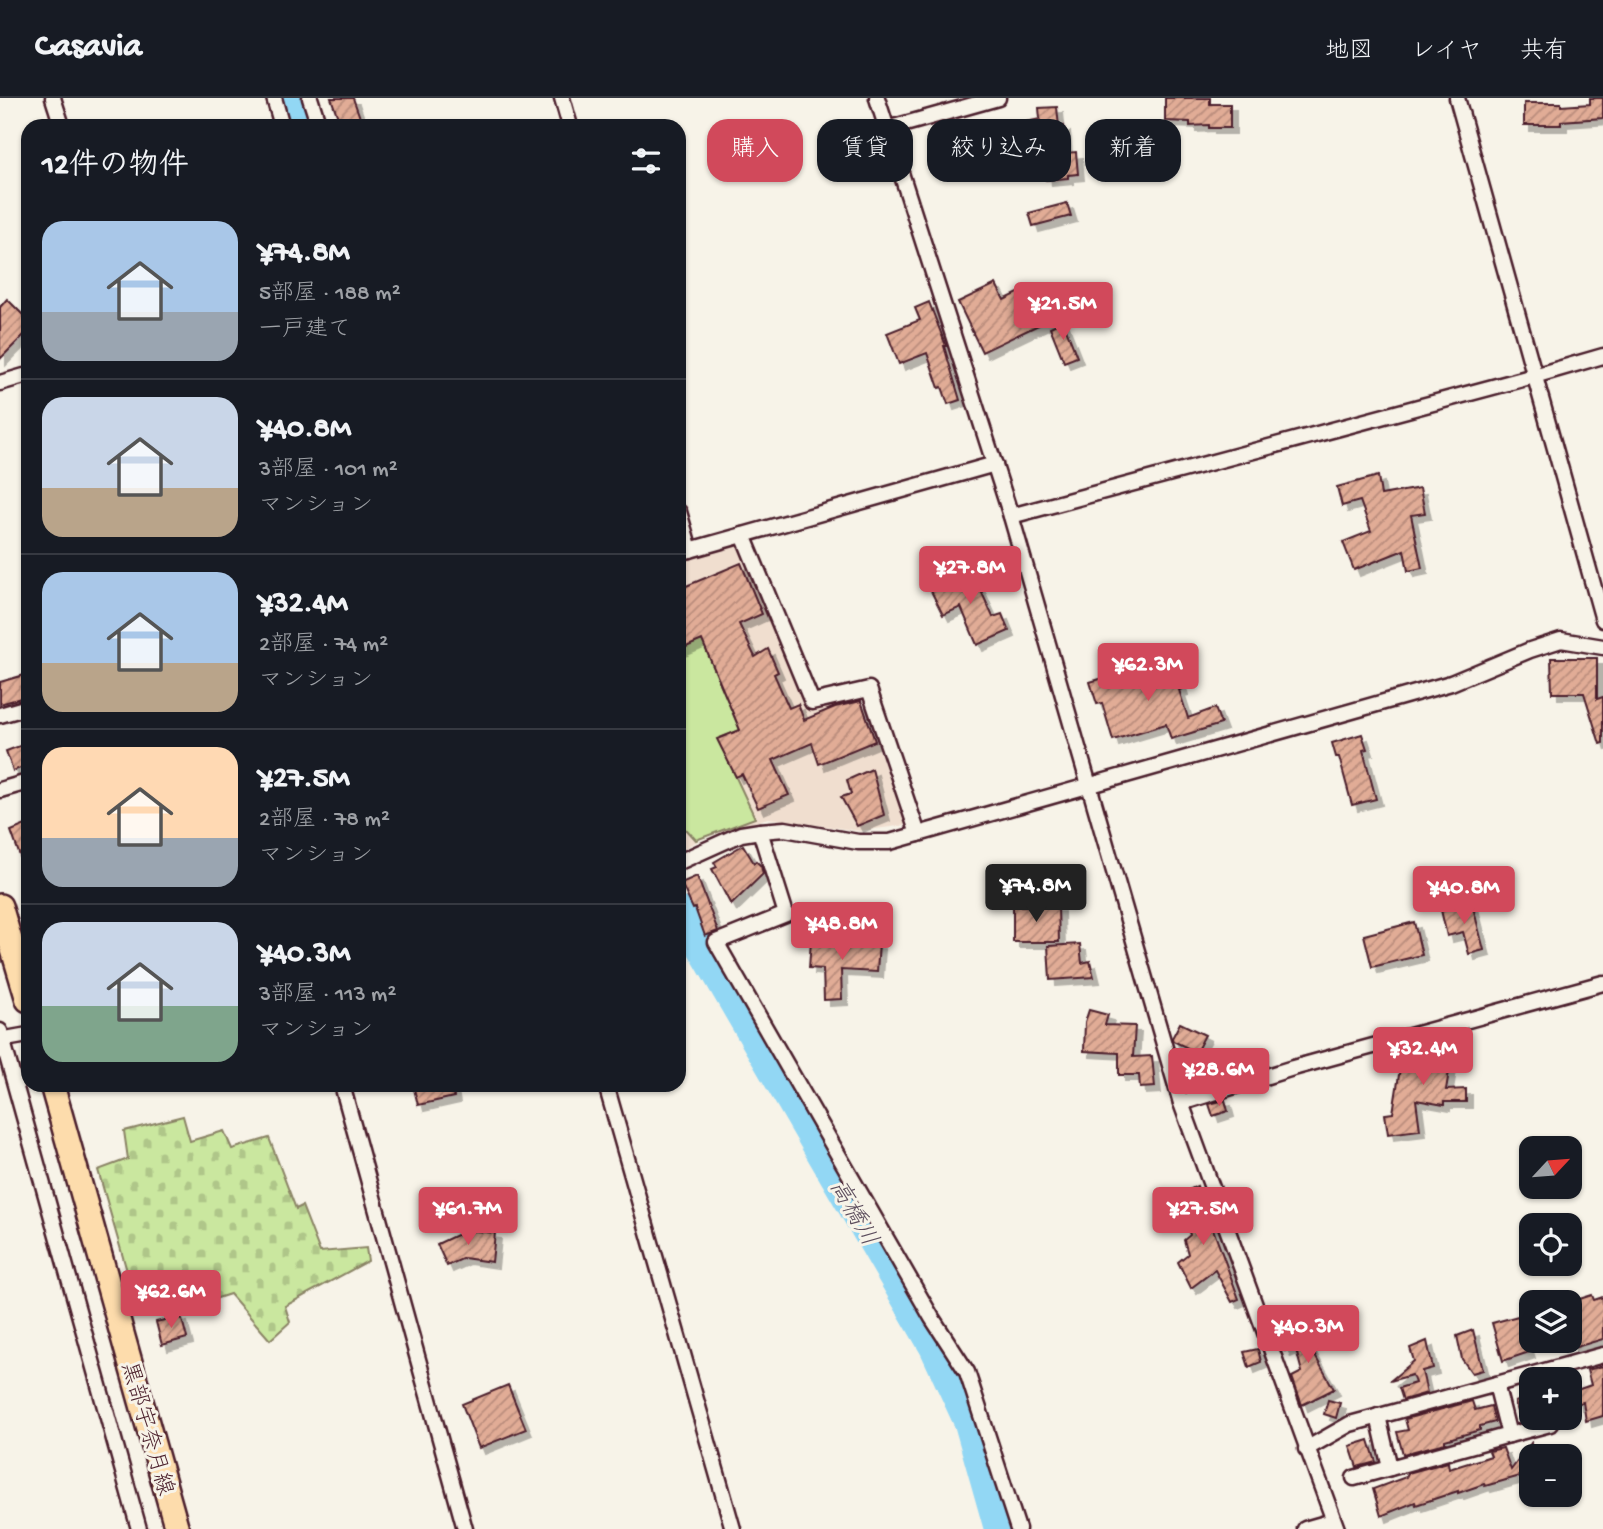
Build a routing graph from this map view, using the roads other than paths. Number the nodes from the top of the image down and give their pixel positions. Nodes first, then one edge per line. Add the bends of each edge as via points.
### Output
1 (53, 98) edge
2 (274, 98) edge
3 (310, 98) edge
4 (562, 98) edge
5 (877, 98) edge
6 (998, 98) edge
7 (1457, 98) edge
8 (60, 119) edge
9 (280, 119) edge
10 (316, 119) edge
11 (568, 119) edge
12 (884, 119) edge
13 (913, 122) edge
14 (904, 182) edge
15 (1603, 356) edge
16 (1534, 376) junction
17 (21, 377) edge
18 (0, 383) edge
19 (995, 464) junction
20 (1011, 516) junction
21 (743, 535) junction
22 (686, 551) edge
23 (1603, 620) edge
24 (1603, 648) edge
25 (21, 709) edge
26 (0, 715) edge
27 (21, 784) edge
28 (1088, 785) junction
29 (0, 790) edge
30 (760, 831) junction
31 (918, 834) junction
32 (686, 859) edge
33 (0, 906) edge
34 (21, 976) edge
35 (1603, 983) edge
36 (21, 1036) edge
37 (1, 1037) edge
38 (54, 1092) edge
39 (344, 1092) edge
40 (608, 1092) edge
41 (1181, 1102) junction
42 (1603, 1355) edge
43 (1496, 1384) junction
44 (1378, 1416) junction
45 (1528, 1430) edge
46 (1509, 1435) junction
47 (1306, 1449) junction
48 (1390, 1468) junction
49 (1354, 1478) dead end
50 (1335, 1525) edge
51 (139, 1529) edge
52 (177, 1529) edge
53 (465, 1529) edge
54 (733, 1529) edge
55 (1018, 1529) edge
56 (1306, 1529) edge

1 - 8 street
2 - 9 street
3 - 10 street
4 - 11 street
5 - 12 street
6 - 13 street
7 - 16 street
14 - 19 street
15 - 16 street
16 - 20 street
16 - 23 street
17 - 18 street
19 - 20 street
19 - 21 street
20 - 28 street
21 - 22 street
21 - 31 street via 812,702 869,689
24 - 28 street via 1561,640 1451,682
25 - 26 street
27 - 29 street
28 - 31 street
28 - 41 street
30 - 31 street via 785,829 858,842 890,842
30 - 32 street via 741,834
30 - 55 street via 786,914 716,942 967,1372
33 - 34 main road
35 - 41 street
36 - 37 street
37 - 51 street
38 - 52 main road, 黒部宇奈月線
39 - 53 street
40 - 54 street
41 - 47 street
42 - 43 street
43 - 44 street
43 - 46 street
44 - 47 street via 1350,1424
44 - 48 street
45 - 46 street
46 - 48 street
47 - 50 street
48 - 49 street
50 - 56 street

